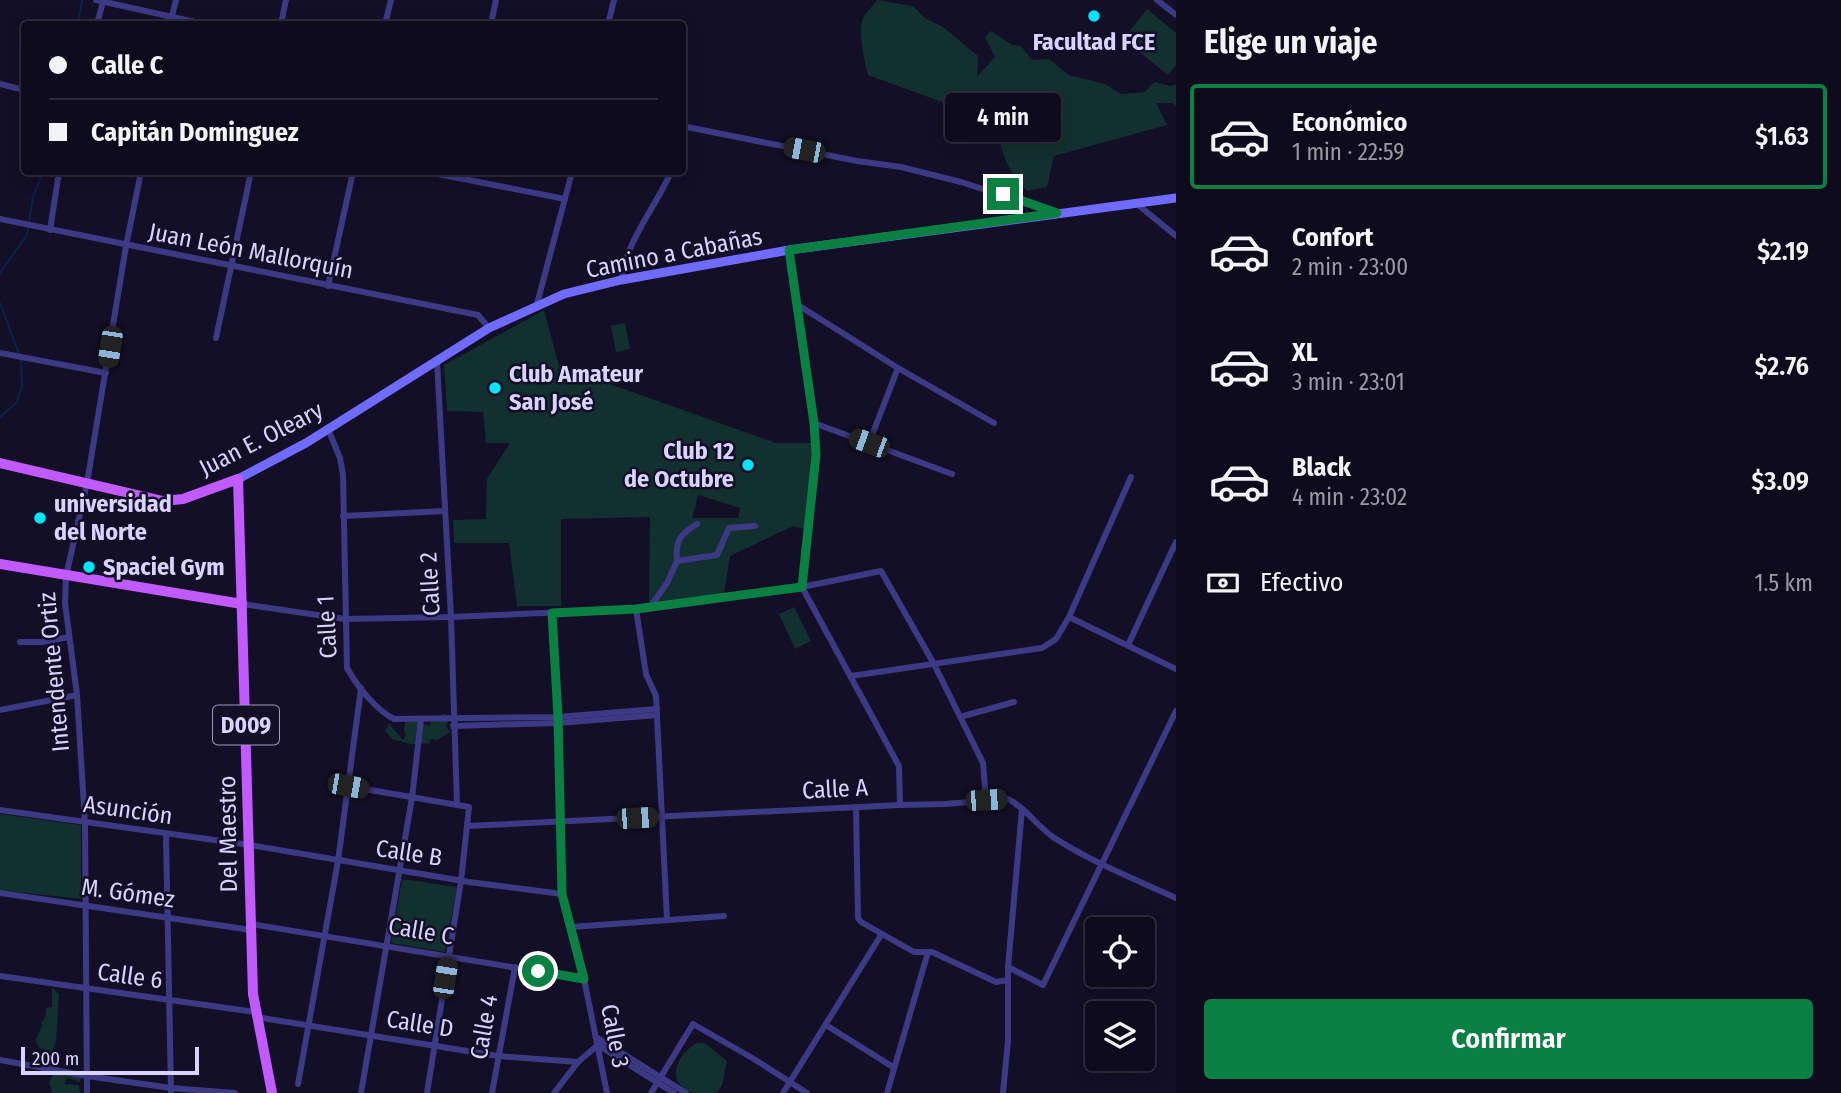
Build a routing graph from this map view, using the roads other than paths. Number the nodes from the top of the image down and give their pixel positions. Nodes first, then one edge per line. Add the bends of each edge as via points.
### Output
1 (176, 0) edge
2 (286, 0) edge
3 (391, 0) edge
4 (496, 0) edge
5 (614, 0) edge
6 (1157, 0) edge
7 (99, 1) edge
8 (1176, 15) edge
9 (97, 21) edge
10 (171, 21) edge
11 (282, 21) edge
12 (386, 21) edge
13 (492, 21) edge
14 (609, 21) edge
15 (0, 84) edge
16 (21, 89) edge
17 (686, 127) edge
18 (59, 175) edge
19 (140, 175) edge
20 (250, 175) edge
21 (352, 175) edge
22 (459, 175) edge
23 (571, 175) edge
24 (670, 175) edge
25 (1176, 198) edge
26 (565, 199) junction
27 (1137, 204) junction
28 (1057, 213) junction
29 (0, 219) edge
30 (50, 230) junction
31 (1176, 236) edge
32 (126, 246) junction
33 (789, 250) junction
34 (231, 266) junction
35 (621, 280) junction
36 (328, 286) junction
37 (537, 304) junction
38 (798, 304) junction
39 (489, 328) junction
40 (216, 338) dead end
41 (0, 353) edge
42 (439, 358) junction
43 (898, 368) junction
44 (106, 373) junction
45 (814, 423) junction
46 (994, 423) dead end
47 (328, 429) junction
48 (869, 443) junction
49 (0, 463) edge
50 (952, 474) dead end
51 (1131, 477) dead end
52 (238, 478) junction
53 (87, 483) junction
54 (445, 511) junction
55 (343, 516) junction
56 (697, 524) dead end
57 (755, 526) dead end
58 (1176, 542) edge
59 (677, 561) junction
60 (0, 564) edge
61 (66, 576) junction
62 (802, 587) junction
63 (242, 604) junction
64 (651, 606) junction
65 (636, 609) junction
66 (552, 613) junction
67 (451, 617) junction
68 (1069, 617) junction
69 (345, 619) junction
70 (69, 637) junction
71 (20, 642) dead end
72 (1128, 646) junction
73 (934, 664) junction
74 (1176, 669) edge
75 (850, 676) junction
76 (361, 688) junction
77 (77, 695) junction
78 (1014, 702) dead end
79 (0, 710) edge
80 (1176, 711) edge
81 (657, 712) junction
82 (960, 717) junction
83 (453, 718) junction
84 (421, 719) junction
85 (558, 720) junction
86 (453, 726) junction
87 (348, 786) junction
88 (412, 798) junction
89 (986, 800) junction
90 (900, 804) junction
91 (457, 805) junction
92 (856, 807) junction
93 (1022, 809) junction
94 (0, 810) edge
95 (663, 817) junction
96 (85, 823) junction
97 (559, 823) junction
98 (467, 826) junction
99 (166, 835) junction
100 (250, 845) junction
101 (338, 861) junction
102 (1103, 864) junction
103 (398, 871) junction
104 (461, 881) junction
105 (0, 893) edge
106 (562, 894) junction
107 (1176, 898) edge
108 (86, 907) junction
109 (724, 916) dead end
110 (167, 919) junction
111 (667, 920) junction
112 (251, 927) junction
113 (571, 927) junction
114 (323, 934) junction
115 (881, 935) junction
116 (388, 945) junction
117 (928, 952) junction
118 (449, 956) junction
119 (515, 967) junction
120 (1008, 967) junction
121 (0, 976) edge
122 (584, 979) junction
123 (1008, 980) junction
124 (86, 989) junction
125 (169, 1000) junction
126 (256, 1017) junction
127 (307, 1024) junction
128 (826, 1026) junction
129 (372, 1036) junction
130 (597, 1041) junction
131 (434, 1046) junction
132 (498, 1056) junction
133 (0, 1060) edge
134 (578, 1062) junction
135 (893, 1067) junction
136 (87, 1076) junction
137 (659, 1080) junction
138 (790, 1082) junction
139 (298, 1084) dead end
140 (170, 1090) edge
141 (87, 1093) edge
142 (235, 1093) edge
143 (272, 1093) edge
144 (362, 1093) edge
145 (427, 1093) edge
146 (492, 1093) edge
147 (554, 1093) edge
148 (607, 1093) edge
149 (651, 1093) edge
150 (674, 1093) edge
151 (686, 1093) edge
152 (783, 1093) edge
153 (807, 1093) edge
154 (887, 1093) edge
155 (1003, 1093) edge

1 - 10 street
2 - 11 street
3 - 12 street
4 - 13 street
5 - 14 street
6 - 8 street
7 - 9 street
7 - 10 street
15 - 16 street
17 - 28 street via 901,167
18 - 30 street
19 - 32 street, Intendente Ortiz
20 - 34 street
21 - 36 street
22 - 26 street
23 - 26 street
24 - 35 street via 626,256
25 - 27 street, Camino a Cabañas
26 - 37 street
27 - 28 street, Camino a Cabañas
27 - 31 street
28 - 33 street, Camino a Cabañas
29 - 30 street, Juan León Mallorquín
30 - 32 street, Juan León Mallorquín
32 - 34 street, Juan León Mallorquín
32 - 44 street, Intendente Ortiz
33 - 35 street, Camino a Cabañas
33 - 38 street
34 - 36 street, Juan León Mallorquín
34 - 40 street
35 - 37 street, Camino a Cabañas
36 - 39 street, Juan León Mallorquín via 478,315
37 - 39 street, Camino a Cabañas
38 - 43 street
38 - 45 street
39 - 42 street, Camino a Cabañas
41 - 44 street
42 - 47 street, Juan E. Oleary
42 - 54 street, Calle 2
43 - 46 street
43 - 48 street
44 - 53 street, Intendente Ortiz
45 - 48 street
45 - 62 street via 816,454
47 - 52 street, Juan E. Oleary
47 - 55 street, Calle 1 via 340,458
48 - 50 street
49 - 53 main road, Juan E. Oleary
51 - 68 street
52 - 53 main road, Juan E. Oleary via 173,501
52 - 63 main road, Del Maestro / D009
53 - 61 street, Intendente Ortiz
54 - 55 street
54 - 67 street, Calle 2
55 - 69 street, Calle 1
56 - 59 street via 684,532 675,546
57 - 59 street via 729,528 717,555
58 - 72 street
59 - 64 street
60 - 61 main road
61 - 63 main road
61 - 70 street, Intendente Ortiz
62 - 64 street
62 - 73 street via 881,571
62 - 75 street
63 - 69 street
63 - 100 main road, Del Maestro / D009
64 - 65 street
65 - 66 street
65 - 81 street
66 - 67 street
66 - 85 street, Calle 3
67 - 69 street
67 - 83 street, Calle 2
68 - 72 street
68 - 73 street via 1056,639 1042,648
69 - 76 street, Calle 1 via 347,668
70 - 71 street
70 - 77 street, Intendente Ortiz
72 - 74 street
73 - 75 street
73 - 82 street
75 - 90 street via 899,766
76 - 84 street via 394,719
76 - 87 street, Calle 1
77 - 79 street
77 - 96 street, Intendente Ortiz
78 - 82 street
80 - 102 street
81 - 85 street
81 - 95 street
82 - 89 street via 983,763
83 - 84 street
83 - 85 street
83 - 86 street, Calle 2
84 - 88 street
85 - 86 street
85 - 97 street, Calle 3
86 - 91 street, Calle 2
87 - 88 street
87 - 101 street, Calle 1
88 - 91 street
88 - 103 street
89 - 90 street, Calle A
89 - 93 street, Calle A via 1008,799
90 - 92 street, Calle A
91 - 98 street via 468,807
92 - 95 street, Calle A
92 - 115 street via 858,918
93 - 102 street, Calle A via 1053,837
93 - 120 street
94 - 96 street, Asunción
95 - 97 street, Calle A
95 - 111 street
96 - 99 street, Asunción
96 - 108 street, Intendente Ortiz
97 - 98 street, Calle A
97 - 106 street, Calle 3
98 - 104 street
99 - 100 street, Asunción
99 - 110 street
100 - 101 street, Calle B
100 - 112 main road, Del Maestro / D009
101 - 103 street, Calle B
101 - 114 street, Calle 1
102 - 107 street, Calle A
102 - 120 street via 1043,985
103 - 104 street, Calle B
103 - 116 street
104 - 106 street, Calle B
104 - 118 street
105 - 108 street, M. Gómez
106 - 113 street, Calle 3
108 - 110 street, M. Gómez
108 - 124 street, Intendente Ortiz
109 - 111 street
110 - 112 street, M. Gómez
110 - 125 street
111 - 113 street
112 - 114 street, Calle C
112 - 126 main road, Del Maestro / D009
113 - 122 street, Calle 3
114 - 116 street, Calle C
114 - 127 street
115 - 117 street via 914,953
115 - 128 street
116 - 118 street, Calle C
116 - 129 street
117 - 123 street via 996,982
117 - 135 street
118 - 119 street, Calle C
118 - 131 street
119 - 122 street, Calle C
119 - 132 street, Calle 4
120 - 123 street
121 - 124 street, Calle 6
122 - 130 street, Calle 3
123 - 155 street
124 - 125 street, Calle 6
124 - 136 street, Intendente Ortiz
125 - 126 street, Calle 6
125 - 140 street
126 - 127 street, Calle D
126 - 143 main road, D009
127 - 129 street, Calle D
127 - 139 street
128 - 135 street
128 - 138 street
129 - 131 street, Calle D
129 - 144 street
130 - 134 street
130 - 137 street
130 - 148 street, Calle 3
131 - 132 street, Calle D
131 - 145 street
132 - 134 street, Calle D
132 - 146 street, Calle 4
133 - 136 street
134 - 147 street
135 - 154 street
136 - 140 street
136 - 141 street, Intendente Ortiz
137 - 138 street via 693,1024
137 - 149 street
137 - 150 street
137 - 151 street
138 - 152 street
138 - 153 street
140 - 142 street

